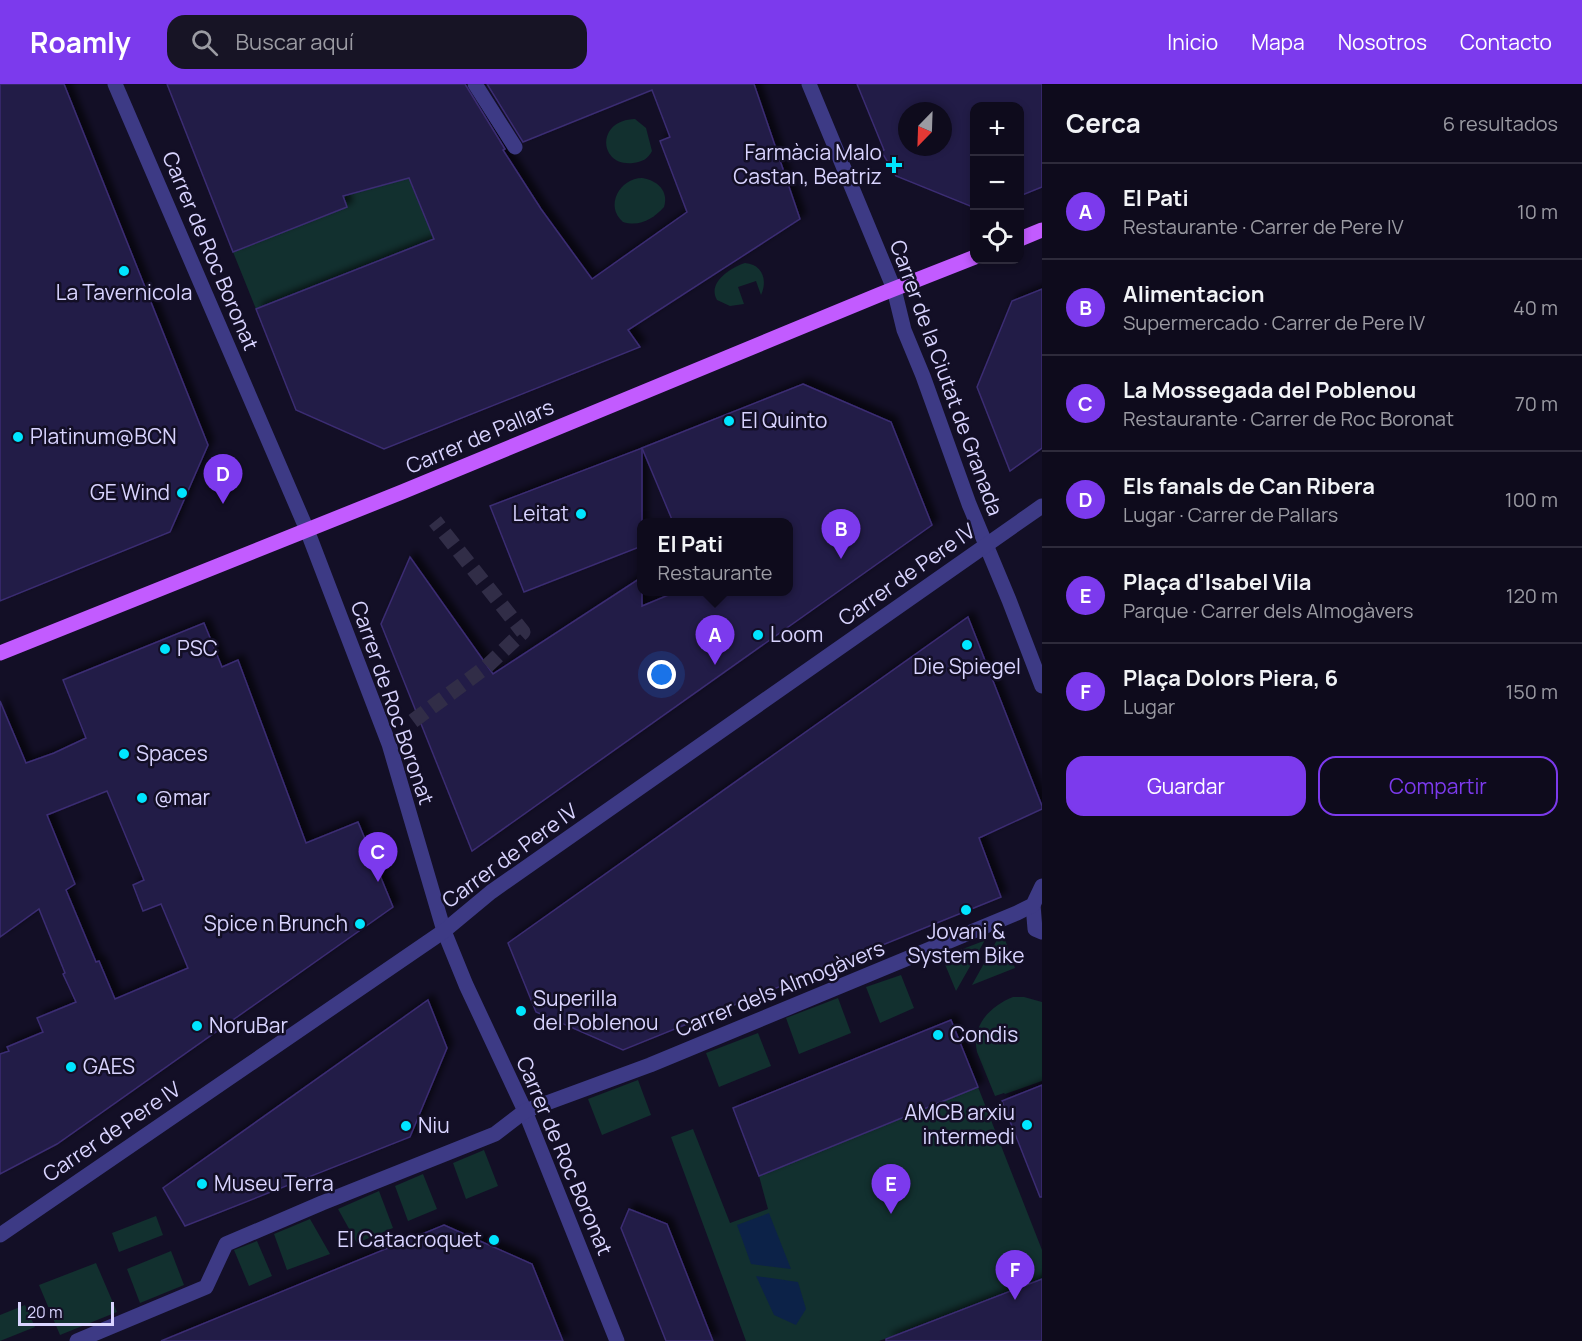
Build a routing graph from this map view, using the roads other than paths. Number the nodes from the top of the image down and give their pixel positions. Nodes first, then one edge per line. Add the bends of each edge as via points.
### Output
1 (115, 84) edge
2 (475, 84) edge
3 (809, 84) edge
4 (515, 147) dead end
5 (1042, 230) edge
6 (1024, 237) edge
7 (970, 259) edge
8 (894, 289) junction
9 (1042, 506) edge
10 (307, 530) junction
11 (986, 546) junction
12 (0, 654) edge
13 (1042, 686) edge
14 (1042, 886) edge
15 (1033, 905) junction
16 (444, 931) junction
17 (1042, 932) edge
18 (525, 1111) junction
19 (0, 1235) edge
20 (77, 1341) edge
21 (617, 1341) edge

1 - 10 street, Carrer de Roc Boronat
2 - 4 street
3 - 8 street, Carrer de la Ciutat de Granada
5 - 6 main road
7 - 8 main road, Carrer de Pallars
8 - 10 main road, Carrer de Pallars
8 - 11 street, Carrer de la Ciutat de Granada via 904,330
9 - 11 street, Carrer de Pere IV
10 - 12 main road, Carrer de Pallars
10 - 16 street, Carrer de Roc Boronat via 389,744
11 - 13 street, Carrer de la Ciutat de Granada
11 - 16 street, Carrer de Pere IV via 491,892
14 - 15 street
15 - 17 street via 1035,929
15 - 18 street, Carrer dels Almogàvers via 650,1065
16 - 18 street, Carrer de Roc Boronat
16 - 19 street, Carrer de Pere IV
18 - 20 street via 495,1134 226,1244 206,1287
18 - 21 street, Carrer de Roc Boronat

